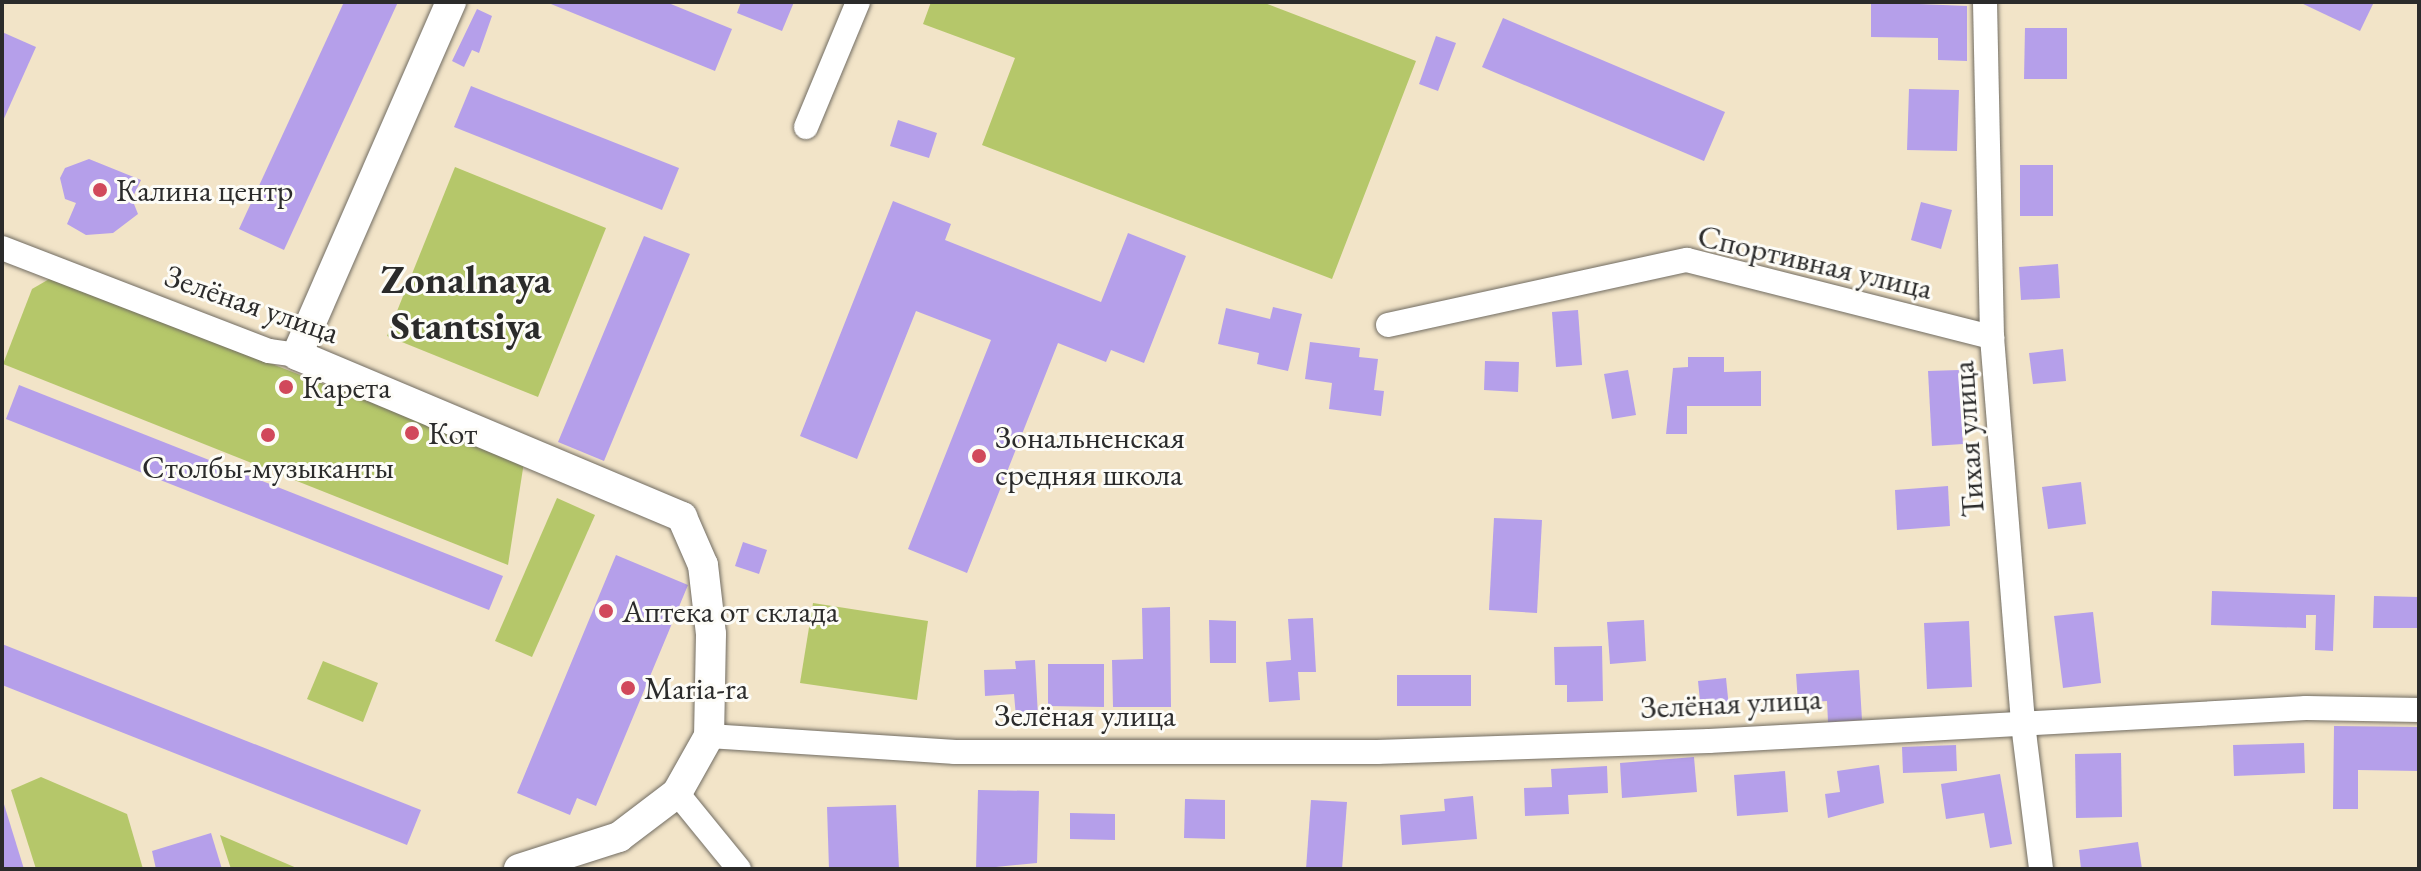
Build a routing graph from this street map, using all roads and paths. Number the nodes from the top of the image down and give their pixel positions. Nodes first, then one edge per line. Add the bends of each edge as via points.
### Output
1 (451, 2) edge
2 (858, 2) edge
3 (1985, 2) edge
4 (806, 127) dead end
5 (2, 248) edge
6 (1388, 325) dead end
7 (1992, 337) junction
8 (297, 355) junction
9 (2419, 710) edge
10 (2023, 724) junction
11 (709, 736) junction
12 (677, 793) junction
13 (519, 869) edge
14 (739, 869) edge
15 (2041, 869) edge

1 - 8 street
2 - 4 street
3 - 7 street, Тихая улица
5 - 8 street, Зелёная улица via 269,351
6 - 7 street, Спортивная улица via 1687,260
7 - 10 street, Тихая улица
8 - 11 street, Зелёная улица via 682,517 703,565 711,634
9 - 10 street, Зелёная улица via 2306,708
10 - 11 street, Зелёная улица via 1377,752 955,752
10 - 15 street, Тихая улица
11 - 12 street
12 - 13 street via 619,837
12 - 14 street

